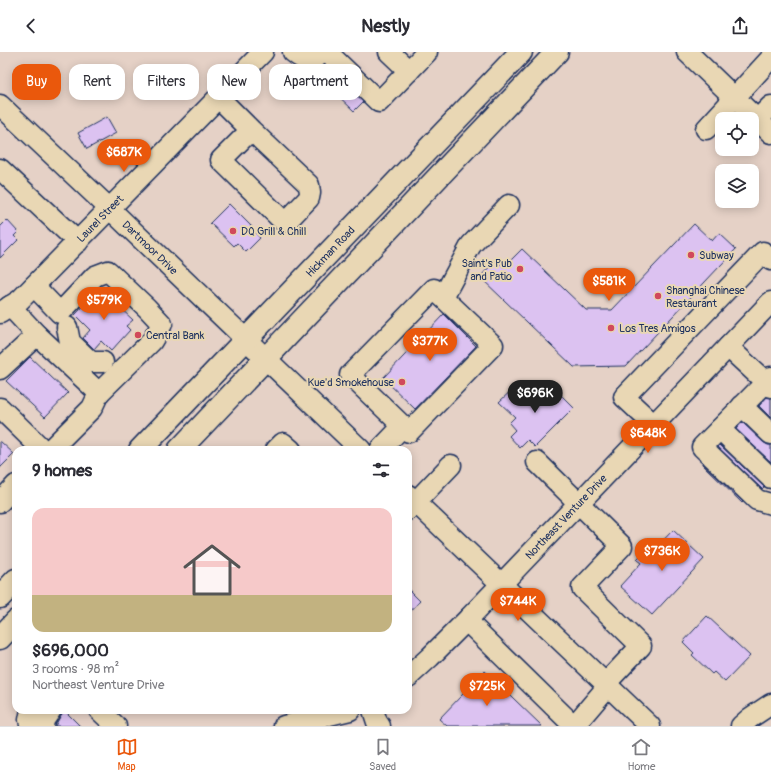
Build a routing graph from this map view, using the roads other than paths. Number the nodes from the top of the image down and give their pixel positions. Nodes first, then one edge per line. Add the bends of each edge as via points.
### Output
1 (263, 52) edge
2 (293, 52) edge
3 (325, 52) edge
4 (389, 52) edge
5 (428, 52) edge
6 (521, 52) edge
7 (557, 52) edge
8 (687, 52) edge
9 (767, 57) edge
10 (252, 64) edge
11 (409, 71) junction
12 (735, 98) junction
13 (217, 100) edge
14 (221, 100) edge
15 (0, 105) edge
16 (766, 120) edge
17 (706, 129) dead end
18 (251, 130) junction
19 (0, 169) edge
20 (510, 205) dead end
21 (110, 209) junction
22 (78, 242) junction
23 (771, 260) edge
24 (34, 286) junction
25 (443, 297) junction
26 (771, 302) edge
27 (5, 309) edge
28 (63, 320) junction
29 (37, 334) junction
30 (245, 339) junction
31 (728, 347) junction
32 (92, 352) junction
33 (266, 358) junction
34 (0, 369) edge
35 (117, 376) junction
36 (769, 382) edge
37 (99, 393) junction
38 (742, 406) junction
39 (0, 408) edge
40 (654, 425) junction
41 (403, 426) junction
42 (720, 429) junction
43 (771, 434) edge
44 (39, 446) edge
45 (54, 446) edge
46 (144, 446) edge
47 (182, 446) edge
48 (357, 446) edge
49 (384, 446) edge
50 (537, 462) dead end
51 (451, 465) dead end
52 (771, 478) edge
53 (12, 490) edge
54 (412, 500) edge
55 (0, 502) edge
56 (412, 504) edge
57 (579, 504) junction
58 (771, 504) edge
59 (12, 584) edge
60 (502, 584) junction
61 (0, 597) edge
62 (469, 618) junction
63 (12, 625) edge
64 (0, 638) edge
65 (412, 674) edge
66 (607, 684) junction
67 (771, 704) edge
68 (30, 714) edge
69 (47, 714) edge
70 (103, 714) edge
71 (325, 714) edge
72 (375, 714) edge
73 (31, 726) edge
74 (43, 726) edge
75 (116, 726) edge
76 (284, 726) edge
77 (380, 726) edge
78 (574, 726) edge
79 (650, 726) edge
80 (741, 726) edge

1 - 10 street, Laurel Street
2 - 3 street via 308,60
3 - 11 street via 379,102
4 - 11 street
5 - 11 street
6 - 30 highway, Hickman Road
7 - 33 highway
8 - 12 street
9 - 12 street
12 - 16 street
12 - 17 street
13 - 21 street, Laurel Street
14 - 18 street
15 - 21 street, Dartmoor Drive
18 - 18 street via 221,160 282,220 287,221 310,198 309,185
19 - 22 street
20 - 25 street via 470,246
21 - 22 street, Laurel Street
21 - 30 street, Dartmoor Drive
22 - 24 street, Laurel Street
23 - 40 street via 763,252 624,397
24 - 27 street, Laurel Street via 20,300
24 - 28 street
25 - 41 street via 493,345 409,432
25 - 41 street via 434,289 350,375
26 - 31 street, Northeast Venture Drive
27 - 29 street
28 - 32 street
28 - 32 street via 70,342 91,362
28 - 35 street via 95,276 108,271 157,318 162,324 152,341
29 - 34 street
29 - 37 street
30 - 33 street, Dartmoor Drive
30 - 46 highway, Hickman Road
31 - 36 street
31 - 40 street, Northeast Venture Drive
32 - 35 street
33 - 47 highway
33 - 48 street, Dartmoor Drive
35 - 37 street
36 - 38 street
37 - 45 street via 92,408
38 - 42 street
38 - 43 street
39 - 44 street
40 - 57 street, Northeast Venture Drive
41 - 49 street
42 - 52 street
42 - 58 street via 702,447 758,500
50 - 57 street
51 - 54 street
53 - 55 street
56 - 60 street
57 - 60 street, Northeast Venture Drive
57 - 66 street via 622,546 582,588 641,646
59 - 61 highway
60 - 62 street, Northeast Venture Drive
60 - 66 street
62 - 65 street, Northeast Venture Drive
62 - 78 street via 473,627
63 - 64 highway
66 - 78 street
66 - 79 street
67 - 80 street
68 - 73 street
69 - 74 street
70 - 75 street
71 - 76 street
72 - 77 street

